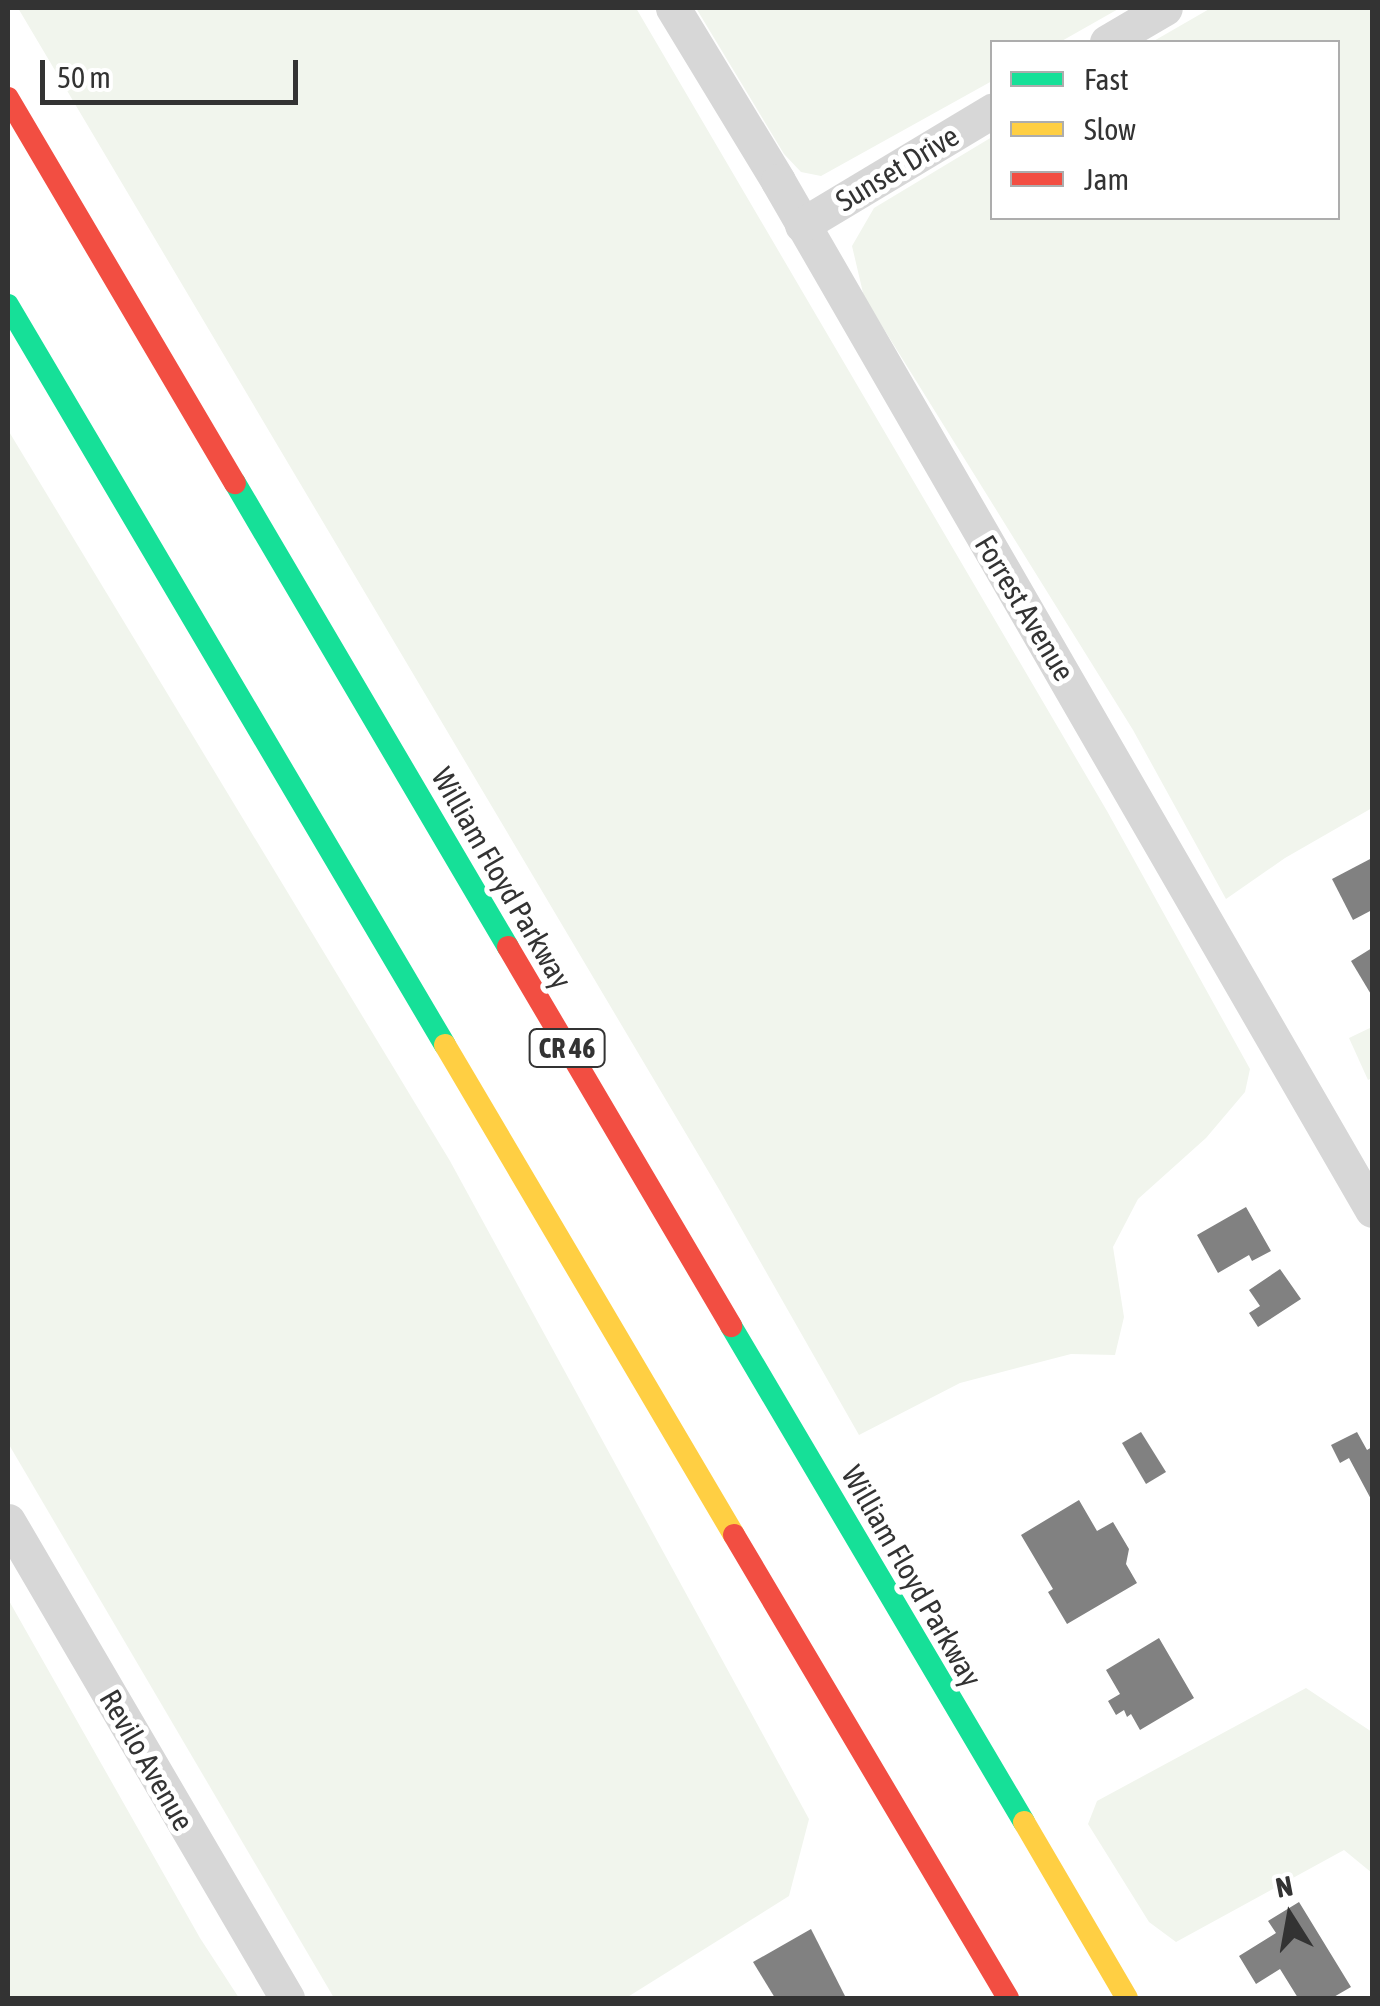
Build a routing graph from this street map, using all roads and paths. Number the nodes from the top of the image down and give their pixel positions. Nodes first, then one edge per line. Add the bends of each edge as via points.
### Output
1 (673, 8) edge
2 (1165, 8) edge
3 (1110, 40) edge
4 (8, 98) edge
5 (990, 112) edge
6 (802, 225) junction
7 (8, 305) edge
8 (1372, 1210) edge
9 (8, 1521) edge
10 (288, 1998) edge
11 (1008, 1998) edge
12 (1127, 1998) edge

1 - 6 street, Forrest Avenue
2 - 3 street
4 - 12 highway, William Floyd Parkway / CR 46
5 - 6 street, Sunset Drive
6 - 8 street, Forrest Avenue
7 - 11 highway
9 - 10 street, Revilo Avenue

